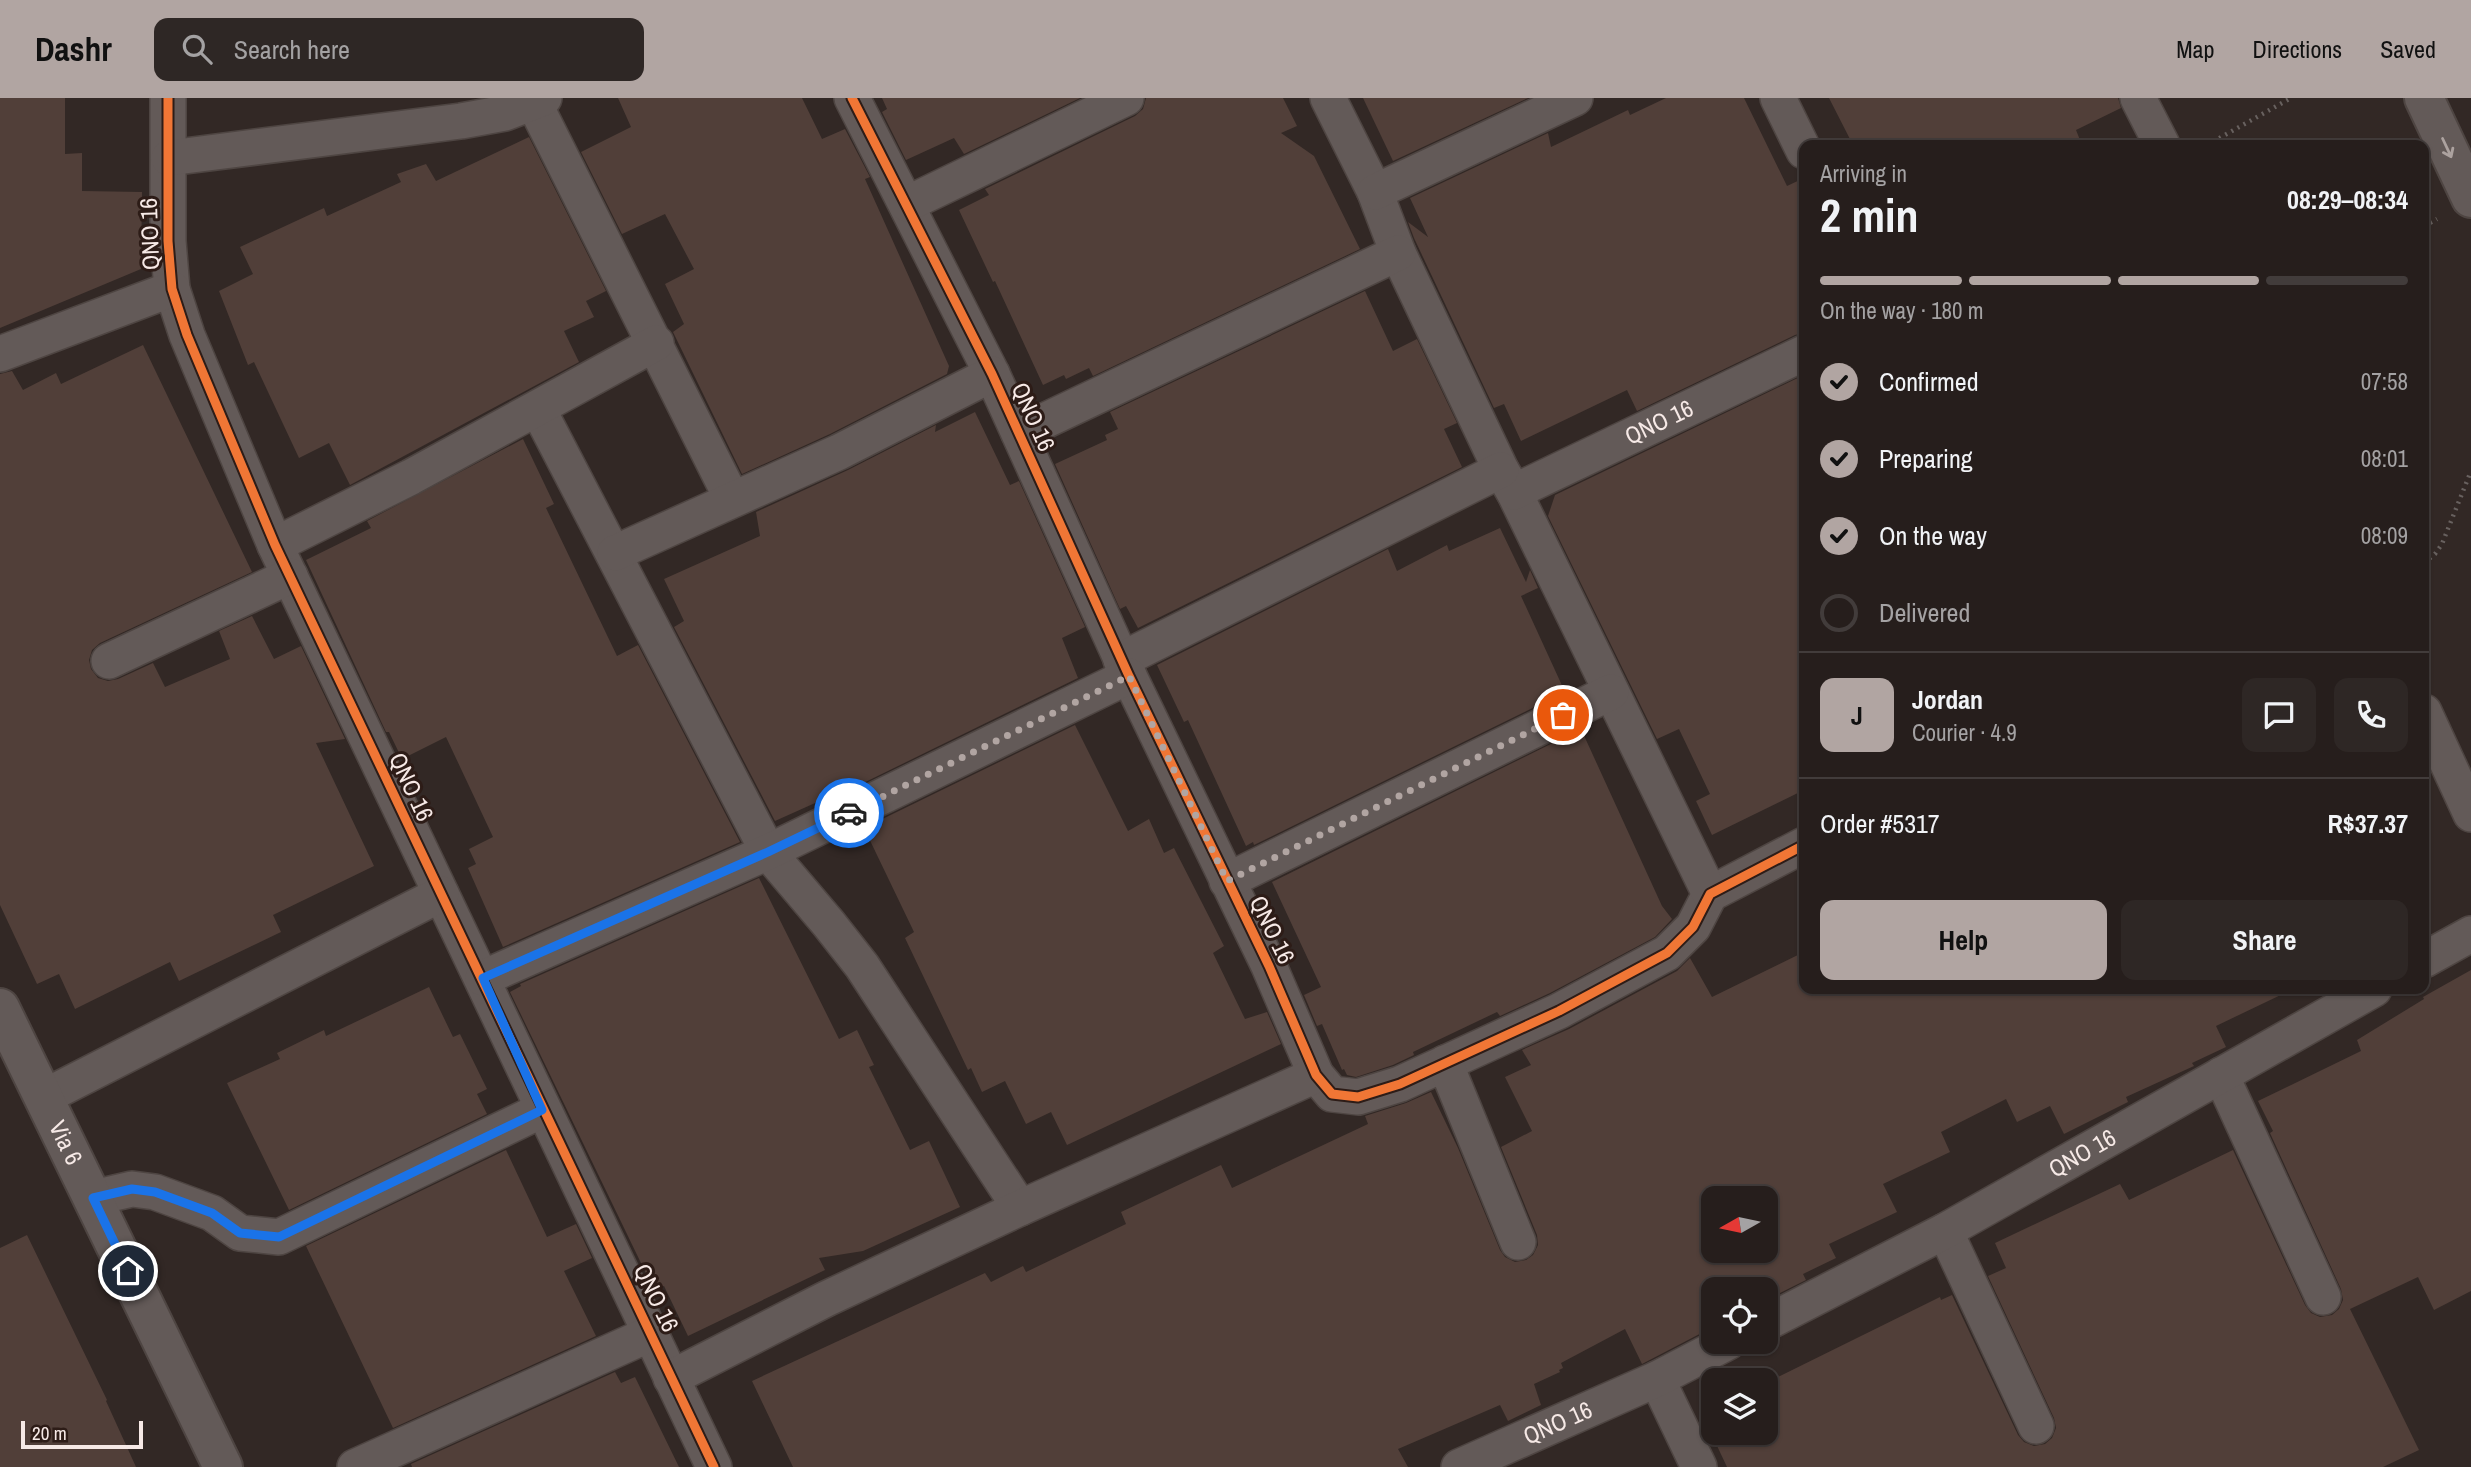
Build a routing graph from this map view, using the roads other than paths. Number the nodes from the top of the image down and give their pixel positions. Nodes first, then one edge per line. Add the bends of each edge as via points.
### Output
1 (168, 98) edge
2 (852, 98) edge
3 (1126, 98) edge
4 (1328, 98) edge
5 (1575, 98) edge
6 (1778, 98) edge
7 (2138, 98) edge
8 (2424, 98) edge
9 (522, 103) edge
10 (2159, 140) edge
11 (1799, 141) edge
12 (169, 158) junction
13 (1375, 192) junction
14 (907, 204) junction
15 (2456, 208) edge
16 (1398, 253) junction
17 (172, 289) junction
18 (656, 343) junction
19 (0, 354) edge
20 (1799, 355) edge
21 (992, 374) junction
22 (538, 409) junction
23 (1019, 433) junction
24 (1508, 481) junction
25 (733, 499) junction
26 (275, 545) junction
27 (615, 553) junction
28 (290, 576) junction
29 (109, 662) dead end
30 (1125, 668) junction
31 (1611, 692) junction
32 (2429, 723) edge
33 (2471, 814) edge
34 (1799, 848) edge
35 (768, 852) junction
36 (1227, 881) junction
37 (441, 894) junction
38 (1710, 894) junction
39 (2471, 934) edge
40 (2429, 957) edge
41 (483, 978) junction
42 (2365, 994) edge
43 (3, 1023) edge
44 (1445, 1063) junction
45 (1316, 1075) junction
46 (2221, 1075) junction
47 (44, 1097) junction
48 (542, 1110) junction
49 (93, 1198) junction
50 (1020, 1208) junction
51 (1945, 1231) junction
52 (1518, 1242) dead end
53 (2323, 1297) dead end
54 (1778, 1317) edge
55 (652, 1334) junction
56 (1705, 1354) edge
57 (671, 1378) junction
58 (1657, 1379) junction
59 (2036, 1426) dead end
60 (223, 1467) edge
61 (355, 1467) edge
62 (714, 1467) edge
63 (1460, 1467) edge
64 (1699, 1467) edge

1 - 12 street, QNO 16
2 - 14 street, QNO 16
3 - 14 street
4 - 13 street
5 - 13 street
6 - 11 street
7 - 10 street
8 -> 15 street
9 - 12 street via 461,121
9 - 18 street
12 - 17 street, QNO 16
13 - 16 street
14 - 21 street, QNO 16
16 - 23 street, QNO 16
16 - 24 street
17 - 19 street, QNO 16
17 - 26 street, QNO 16
18 - 22 street
18 - 25 street
20 - 24 street, QNO 16
21 - 23 street, QNO 16
21 - 25 street, QNO 16 via 839,452
22 - 26 street
22 - 27 street
23 - 30 street, QNO 16
24 - 30 street, QNO 16
24 - 31 street
25 - 27 street, QNO 16
26 - 28 street, QNO 16
27 - 35 street
28 - 29 street
28 - 37 street, QNO 16
30 - 35 street, QNO 16
30 - 36 street, QNO 16
31 - 36 street, QNO 16
31 - 38 street
32 - 33 street
34 - 38 street
35 - 41 street, QNO 16
35 - 50 street via 862,966
36 - 45 street, QNO 16
37 - 41 street, QNO 16
37 - 47 street
38 - 44 street, QNO 16 via 1693,927 1667,954 1559,1011
39 - 40 street
41 - 48 street, QNO 16
42 - 46 street, QNO 16
43 - 47 street, Via 6
44 - 45 street, QNO 16 via 1358,1097 1332,1094
44 - 52 street
45 - 50 street
46 - 51 street, QNO 16
46 - 53 street
47 - 49 street, Via 6
48 - 49 street via 279,1237 240,1233 212,1213 155,1192 132,1189
48 - 55 street, QNO 16
49 - 60 street, Via 6
50 - 57 street via 826,1298
51 - 54 street, QNO 16
51 - 59 street
55 - 57 street, QNO 16
55 - 61 street, QNO 16
56 - 58 street, QNO 16
57 - 62 street, QNO 16
58 - 63 street, QNO 16
58 - 64 street

